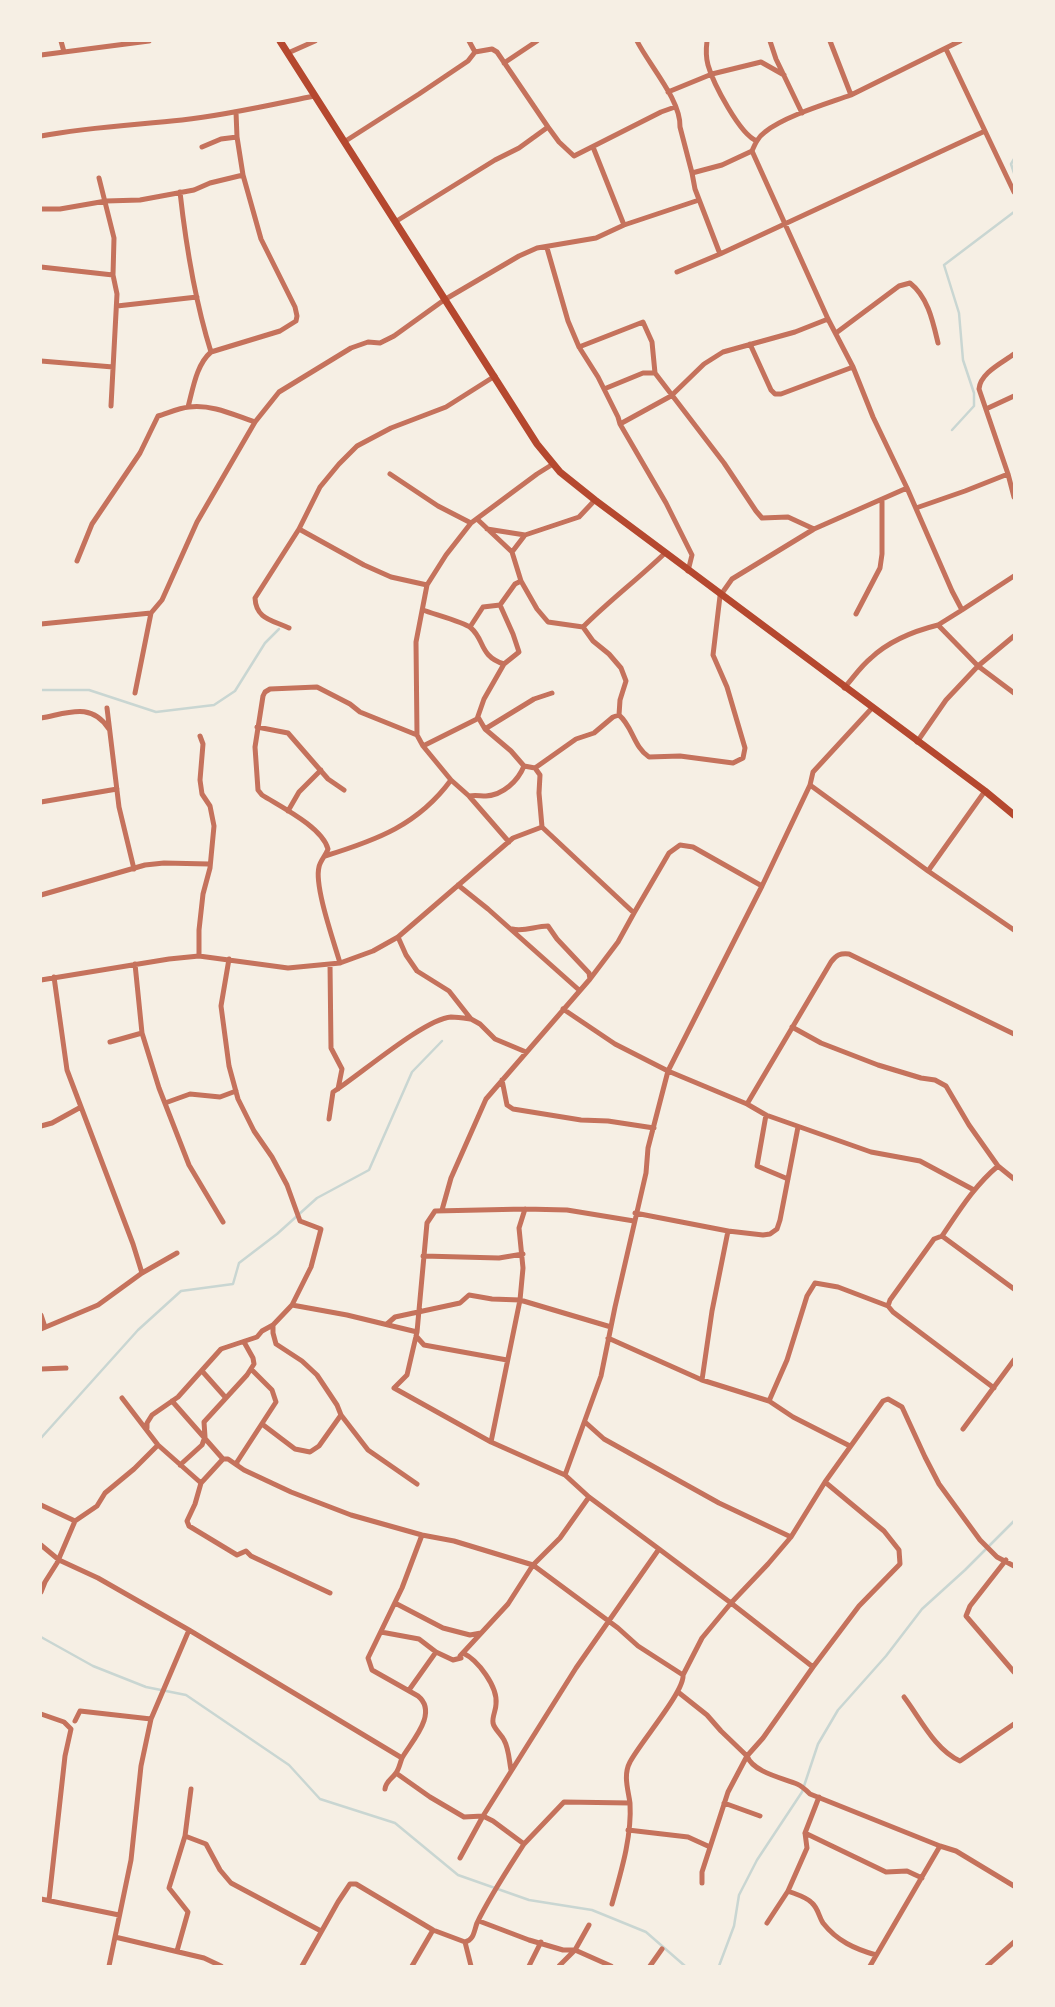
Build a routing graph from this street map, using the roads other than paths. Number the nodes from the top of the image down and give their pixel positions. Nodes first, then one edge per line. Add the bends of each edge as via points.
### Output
1 (61, 41) edge
2 (149, 41) edge
3 (280, 41) edge
4 (315, 41) edge
5 (469, 41) edge
6 (537, 41) edge
7 (638, 41) edge
8 (706, 41) edge
9 (770, 41) edge
10 (830, 41) edge
11 (960, 41) edge
12 (946, 49) junction
13 (64, 52) junction
14 (475, 52) junction
15 (288, 54) junction
16 (41, 55) edge
17 (504, 63) junction
18 (712, 74) junction
19 (784, 75) junction
20 (668, 92) junction
21 (851, 95) junction
22 (314, 96) junction
23 (675, 107) junction
24 (236, 112) junction
25 (802, 113) junction
26 (548, 127) junction
27 (985, 131) junction
28 (41, 136) edge
29 (237, 137) junction
30 (757, 141) junction
31 (344, 142) junction
32 (202, 146) dead end
33 (593, 147) junction
34 (752, 151) junction
35 (692, 173) junction
36 (243, 175) junction
37 (100, 178) dead end
38 (180, 192) junction
39 (1014, 192) edge
40 (699, 200) junction
41 (106, 201) junction
42 (41, 209) edge
43 (395, 222) junction
44 (786, 224) junction
45 (624, 225) junction
46 (547, 248) junction
47 (720, 254) junction
48 (41, 267) edge
49 (677, 272) dead end
50 (114, 275) junction
51 (197, 297) junction
52 (444, 300) junction
53 (117, 306) junction
54 (828, 319) junction
55 (836, 333) junction
56 (938, 343) dead end
57 (750, 344) junction
58 (579, 347) junction
59 (211, 352) junction
60 (1013, 357) edge
61 (41, 361) edge
62 (113, 367) junction
63 (852, 367) junction
64 (655, 373) junction
65 (494, 376) junction
66 (604, 389) junction
67 (671, 396) junction
68 (1014, 396) edge
69 (111, 406) dead end
70 (188, 407) junction
71 (986, 410) junction
72 (255, 422) junction
73 (620, 424) junction
74 (553, 464) junction
75 (390, 474) dead end
76 (1010, 475) edge
77 (907, 488) junction
78 (1014, 497) edge
79 (882, 499) junction
80 (595, 500) junction
81 (916, 508) junction
82 (477, 519) junction
83 (471, 523) junction
84 (299, 529) junction
85 (486, 529) junction
86 (814, 529) junction
87 (525, 535) junction
88 (512, 552) junction
89 (664, 554) junction
90 (77, 561) dead end
91 (688, 571) junction
92 (1014, 576) edge
93 (521, 581) junction
94 (428, 585) junction
95 (720, 596) junction
96 (500, 605) junction
97 (422, 610) junction
98 (962, 610) junction
99 (151, 613) junction
100 (856, 614) dead end
101 (41, 624) edge
102 (938, 625) junction
103 (470, 627) junction
104 (584, 627) junction
105 (289, 628) dead end
106 (1014, 636) edge
107 (504, 664) junction
108 (978, 666) junction
109 (844, 688) junction
110 (135, 693) dead end
111 (552, 693) dead end
112 (1014, 693) edge
113 (107, 708) dead end
114 (872, 708) junction
115 (619, 715) junction
116 (478, 717) junction
117 (41, 718) edge
118 (257, 727) junction
119 (485, 728) junction
120 (109, 730) junction
121 (200, 736) dead end
122 (417, 736) junction
123 (917, 742) junction
124 (423, 746) junction
125 (524, 766) junction
126 (535, 768) junction
127 (321, 770) junction
128 (451, 780) junction
129 (810, 785) junction
130 (117, 789) junction
131 (344, 790) dead end
132 (985, 792) junction
133 (469, 796) junction
134 (41, 802) edge
135 (288, 811) junction
136 (1014, 815) edge
137 (542, 827) junction
138 (509, 842) junction
139 (325, 856) junction
140 (209, 864) junction
141 (134, 869) junction
142 (928, 872) junction
143 (458, 885) junction
144 (762, 886) junction
145 (41, 895) edge
146 (634, 913) junction
147 (511, 929) junction
148 (1014, 930) edge
149 (398, 937) junction
150 (199, 956) junction
151 (229, 959) junction
152 (340, 963) junction
153 (135, 964) junction
154 (330, 964) junction
155 (54, 977) junction
156 (590, 979) junction
157 (41, 980) edge
158 (579, 990) junction
159 (563, 1009) junction
160 (471, 1019) junction
161 (792, 1027) junction
162 (142, 1033) junction
163 (1014, 1034) edge
164 (110, 1042) dead end
165 (526, 1052) junction
166 (668, 1071) junction
167 (502, 1080) junction
168 (338, 1089) junction
169 (236, 1091) junction
170 (165, 1103) junction
171 (747, 1104) junction
172 (81, 1107) junction
173 (766, 1115) junction
174 (329, 1119) dead end
175 (41, 1126) edge
176 (798, 1127) junction
177 (654, 1128) junction
178 (998, 1166) junction
179 (788, 1179) junction
180 (1014, 1179) edge
181 (974, 1190) junction
182 (525, 1209) junction
183 (442, 1210) junction
184 (636, 1213) junction
185 (634, 1221) junction
186 (222, 1222) dead end
187 (728, 1231) junction
188 (942, 1236) junction
189 (177, 1253) dead end
190 (523, 1254) junction
191 (423, 1256) junction
192 (142, 1273) junction
193 (1014, 1289) edge
194 (520, 1300) junction
195 (292, 1305) junction
196 (888, 1306) junction
197 (420, 1312) junction
198 (41, 1315) edge
199 (386, 1324) junction
200 (273, 1326) junction
201 (43, 1328) edge
202 (611, 1328) junction
203 (417, 1334) junction
204 (608, 1338) junction
205 (244, 1342) junction
206 (507, 1360) junction
207 (1014, 1360) edge
208 (66, 1368) dead end
209 (41, 1369) edge
210 (251, 1370) junction
211 (202, 1371) junction
212 (702, 1380) junction
213 (994, 1388) junction
214 (122, 1398) dead end
215 (226, 1398) junction
216 (172, 1401) junction
217 (769, 1401) junction
218 (341, 1415) junction
219 (585, 1422) junction
220 (262, 1424) junction
221 (147, 1428) junction
222 (963, 1429) dead end
223 (205, 1437) junction
224 (491, 1442) junction
225 (158, 1445) junction
226 (850, 1446) junction
227 (223, 1459) junction
228 (180, 1465) junction
229 (237, 1465) junction
230 (565, 1475) junction
231 (825, 1482) junction
232 (201, 1483) junction
233 (417, 1484) dead end
234 (588, 1497) junction
235 (41, 1505) edge
236 (75, 1521) junction
237 (422, 1535) junction
238 (791, 1537) junction
239 (41, 1545) edge
240 (659, 1549) junction
241 (59, 1560) junction
242 (1006, 1560) junction
243 (533, 1565) junction
244 (1014, 1566) edge
245 (41, 1592) edge
246 (330, 1593) dead end
247 (395, 1603) junction
248 (731, 1603) junction
249 (608, 1622) junction
250 (189, 1630) junction
251 (381, 1632) junction
252 (482, 1633) junction
253 (436, 1652) junction
254 (463, 1654) junction
255 (812, 1667) junction
256 (1014, 1672) edge
257 (684, 1675) junction
258 (409, 1690) junction
259 (678, 1692) junction
260 (904, 1697) dead end
261 (41, 1714) edge
262 (151, 1719) junction
263 (75, 1721) dead end
264 (1014, 1724) edge
265 (747, 1756) junction
266 (402, 1758) junction
267 (511, 1771) junction
268 (396, 1773) junction
269 (191, 1789) dead end
270 (385, 1789) dead end
271 (819, 1796) junction
272 (630, 1803) junction
273 (724, 1803) junction
274 (483, 1816) junction
275 (760, 1816) dead end
276 (628, 1830) junction
277 (805, 1833) junction
278 (185, 1836) junction
279 (524, 1844) junction
280 (940, 1846) junction
281 (710, 1848) junction
282 (460, 1858) dead end
283 (922, 1878) junction
284 (702, 1883) dead end
285 (1014, 1886) edge
286 (788, 1891) junction
287 (41, 1899) edge
288 (49, 1900) junction
289 (612, 1904) dead end
290 (119, 1915) junction
291 (479, 1921) junction
292 (767, 1923) dead end
293 (589, 1925) dead end
294 (321, 1930) junction
295 (433, 1930) junction
296 (115, 1937) junction
297 (465, 1942) junction
298 (541, 1942) junction
299 (1014, 1942) edge
300 (662, 1949) dead end
301 (575, 1950) junction
302 (177, 1951) junction
303 (876, 1955) junction
304 (109, 1966) edge
305 (221, 1966) edge
306 (302, 1966) edge
307 (412, 1966) edge
308 (471, 1966) edge
309 (529, 1966) edge
310 (559, 1966) edge
311 (611, 1966) edge
312 (650, 1966) edge
313 (870, 1966) edge
314 (987, 1966) edge

1 - 13 street
2 - 13 street
3 - 15 main road
4 - 15 street
5 - 14 street
6 - 17 street
7 - 20 street
8 - 18 street via 707,63
9 - 19 street
10 - 21 street
11 - 12 street
12 - 21 street
12 - 27 street
13 - 16 street
14 - 17 street via 492,49
14 - 31 street via 468,61
15 - 22 main road
17 - 26 street
18 - 19 street via 762,62
18 - 20 street
18 - 30 street via 720,93 748,136
19 - 25 street
20 - 23 street
21 - 25 street
22 - 24 street
22 - 31 main road
23 - 33 street
23 - 35 street
24 - 28 street
24 - 29 street
25 - 30 street via 765,132
26 - 33 street via 574,156
26 - 43 street via 519,148
27 - 39 street
27 - 44 street
29 - 32 street
29 - 36 street
30 - 34 street
31 - 43 main road
33 - 45 street
34 - 35 street via 722,165
34 - 44 street
35 - 40 street
36 - 38 street
36 - 59 street via 261,239 297,316 296,321 280,332
37 - 41 street
38 - 41 street via 140,200
38 - 51 street via 184,233
40 - 45 street
40 - 47 street
41 - 42 street
41 - 50 street via 114,238
43 - 52 main road
44 - 47 street
44 - 54 street
45 - 46 street via 596,238
46 - 52 street via 537,248 519,256
46 - 58 street
47 - 49 street
48 - 50 street
50 - 53 street
51 - 53 street
51 - 59 street
52 - 65 main road
52 - 72 street via 394,336 380,343 368,342 351,348 278,392
53 - 62 street
54 - 55 street
54 - 57 street
55 - 56 street via 899,286 910,283 916,287 932,316
55 - 63 street
57 - 63 street via 775,394
57 - 67 street via 723,352 710,360
58 - 64 street via 643,322 652,342
58 - 66 street
59 - 70 street via 200,365
60 - 71 street via 979,382
61 - 62 street
62 - 69 street
63 - 77 street
64 - 66 street via 643,373
64 - 67 street
65 - 74 main road
65 - 84 street via 446,407 391,428 357,446 320,487
66 - 73 street
67 - 73 street
67 - 86 street via 720,457 762,518 788,517
68 - 71 street
70 - 72 street via 216,408
70 - 90 street via 158,416 140,452 92,524
71 - 76 street
72 - 99 street via 197,522 162,600
73 - 91 street via 692,555
74 - 80 main road
74 - 82 street
75 - 83 street via 438,506
76 - 78 street
76 - 81 street
77 - 79 street
77 - 81 street
79 - 86 street
79 - 100 street via 880,568
80 - 87 street via 579,517
80 - 89 main road
81 - 98 street
82 - 83 street
82 - 85 street
83 - 94 street
84 - 94 street via 390,578
84 - 105 street via 255,598 259,614
85 - 87 street
85 - 88 street
86 - 95 street via 732,579
87 - 88 street
88 - 93 street
89 - 91 main road
89 - 104 street via 612,598
91 - 95 main road
92 - 98 street
93 - 96 street via 515,584
93 - 104 street via 548,622
94 - 97 street
95 - 109 main road
95 - 115 street via 713,655 740,730 745,748 743,758 733,763 680,756 649,756 638,747
96 - 103 street via 483,607
96 - 107 street via 519,652
97 - 103 street
97 - 122 street via 416,642
98 - 102 street
99 - 101 street
99 - 110 street
102 - 108 street
102 - 109 street via 914,631 886,647 871,658
103 - 107 street via 485,652
104 - 115 street via 593,641 621,668 626,681
106 - 108 street
107 - 116 street
108 - 112 street
108 - 123 street via 946,700
109 - 114 main road
111 - 119 street via 534,699
113 - 120 street
114 - 123 main road
114 - 129 street via 813,772
115 - 126 street via 594,733 576,739
116 - 119 street
116 - 124 street
117 - 120 street via 91,712 102,718
118 - 122 street via 265,692 270,689 317,687 360,712
118 - 127 street via 288,733
118 - 135 street via 254,746 258,790
119 - 125 street
120 - 130 street
121 - 140 street via 203,744 202,794 210,806 214,826
122 - 124 street
123 - 132 main road
124 - 128 street
125 - 126 street
125 - 133 street via 516,780 498,793
126 - 137 street via 540,776
127 - 131 street
127 - 135 street via 299,792
128 - 133 street
128 - 139 street via 403,826 362,845
129 - 142 street
129 - 144 street
130 - 134 street
130 - 141 street
132 - 136 main road
132 - 142 street
133 - 138 street
135 - 139 street via 327,843
137 - 138 street
137 - 146 street
138 - 143 street
139 - 152 street via 319,867 324,907
140 - 141 street via 164,863
140 - 150 street via 199,930
141 - 145 street
142 - 148 street
143 - 147 street
143 - 149 street
144 - 146 street via 693,847 680,845 670,853
144 - 166 street
146 - 156 street via 618,942
147 - 156 street via 522,931 548,926 589,973
147 - 158 street
149 - 152 street via 373,951
149 - 160 street via 417,970 449,991
150 - 151 street
150 - 153 street
151 - 154 street via 288,968
151 - 169 street via 221,1006 228,1066
152 - 154 street
153 - 155 street
153 - 162 street
154 - 168 street via 331,1048 342,1069
155 - 157 street
155 - 172 street via 67,1070
156 - 158 street
158 - 159 street
159 - 165 street
159 - 166 street via 615,1044
160 - 165 street via 495,1039
160 - 168 street via 450,1017 433,1024
161 - 163 street via 835,956 842,953
161 - 171 street
161 - 178 street via 820,1043 946,1086 968,1125
162 - 164 street
162 - 170 street
165 - 167 street
166 - 171 street
166 - 177 street
167 - 177 street via 507,1105 513,1109
167 - 183 street via 486,1099 451,1178
168 - 174 street via 331,1097
169 - 170 street via 220,1097 190,1094
169 - 195 street via 254,1131 287,1185 300,1221 321,1229 311,1267
170 - 186 street via 189,1165
171 - 173 street
172 - 175 street
172 - 192 street
173 - 176 street
173 - 179 street via 757,1166
176 - 179 street
176 - 181 street via 871,1152 920,1161
177 - 184 street
178 - 180 street
178 - 181 street
179 - 187 street via 777,1229 763,1235
181 - 188 street
182 - 183 street
182 - 185 street via 567,1210
182 - 190 street via 519,1228
183 - 191 street via 435,1211 427,1223
184 - 185 street
184 - 187 street
185 - 202 street
187 - 212 street
188 - 193 street
188 - 196 street via 934,1240
189 - 192 street
190 - 191 street via 499,1258
190 - 194 street
191 - 197 street
192 - 201 street via 98,1305
194 - 197 street via 469,1295 460,1303
194 - 202 street
194 - 206 street
195 - 199 street
195 - 200 street
196 - 213 street
196 - 217 street via 838,1287 815,1284 807,1296 787,1360
197 - 199 street via 396,1317
197 - 203 street
198 - 201 street
199 - 203 street
200 - 205 street
200 - 218 street via 276,1344 317,1375 338,1405
202 - 204 street
203 - 206 street via 424,1345
203 - 224 street via 407,1375 394,1388
204 - 212 street
204 - 219 street via 602,1376
205 - 210 street via 253,1358
205 - 211 street via 221,1349
206 - 224 street
207 - 213 street
208 - 209 street
210 - 215 street
210 - 220 street via 275,1396 276,1402
211 - 215 street
211 - 216 street
212 - 217 street
213 - 222 street
214 - 221 street
215 - 223 street via 204,1422
216 - 221 street via 152,1415
216 - 223 street
217 - 226 street
218 - 220 street via 319,1446 310,1452 295,1449
218 - 233 street via 368,1450
219 - 230 street
219 - 238 street via 604,1439
220 - 229 street
221 - 225 street
223 - 227 street
223 - 228 street via 202,1445
224 - 230 street
225 - 228 street
225 - 236 street via 105,1493 97,1506
226 - 231 street
226 - 242 street via 883,1401 897,1402 906,1411 939,1484 980,1540 997,1557
227 - 229 street
227 - 232 street
228 - 232 street
229 - 237 street via 291,1492 351,1515
230 - 234 street
231 - 238 street
231 - 255 street via 884,1531 899,1550 900,1564 860,1606
232 - 246 street via 187,1521 193,1530 237,1555 246,1551 250,1556
234 - 240 street
234 - 243 street via 560,1538
235 - 236 street
236 - 241 street
237 - 243 street
237 - 247 street
238 - 248 street
239 - 241 street
240 - 248 street
240 - 249 street
241 - 245 street
241 - 250 street via 98,1578
242 - 244 street
242 - 256 street via 970,1606 966,1616
243 - 249 street
243 - 252 street via 508,1604
247 - 251 street
247 - 252 street via 443,1628 470,1635
248 - 255 street
248 - 257 street via 702,1638
249 - 257 street via 638,1646
249 - 267 street
250 - 262 street
250 - 266 street
251 - 253 street via 419,1639
251 - 258 street via 368,1658 372,1670
252 - 254 street
253 - 254 street via 453,1660
253 - 258 street
254 - 267 street via 477,1663 495,1695 497,1704 493,1725 505,1741
255 - 265 street
257 - 259 street
258 - 266 street via 424,1700 426,1707 424,1722
259 - 265 street via 708,1715
259 - 272 street via 629,1763 626,1770
260 - 264 street via 936,1741 951,1757 960,1761
261 - 288 street via 64,1722 71,1730 65,1756
262 - 263 street via 80,1712
262 - 290 street via 141,1766 131,1860
265 - 271 street via 749,1761 769,1774
265 - 273 street
266 - 268 street
267 - 274 street
268 - 270 street
268 - 274 street via 464,1817
269 - 278 street
271 - 277 street
271 - 280 street
272 - 276 street
272 - 279 street via 564,1802
273 - 275 street
273 - 281 street
274 - 279 street
274 - 282 street
276 - 281 street via 688,1837
276 - 289 street
277 - 283 street via 886,1872 907,1871
277 - 286 street via 807,1848
278 - 294 street via 206,1844 220,1870 231,1882
278 - 302 street via 168,1888 188,1912
279 - 291 street
280 - 283 street
280 - 285 street via 956,1851
281 - 284 street
283 - 303 street
286 - 292 street
286 - 303 street via 811,1901 822,1922 838,1938
287 - 288 street
288 - 290 street
290 - 296 street
291 - 297 street via 472,1937
291 - 298 street
293 - 301 street
294 - 295 street via 347,1888 353,1884
294 - 306 street
295 - 297 street
295 - 307 street
296 - 302 street
296 - 304 street
297 - 308 street
298 - 301 street via 563,1950
298 - 309 street
299 - 314 street
300 - 312 street
301 - 310 street
301 - 311 street
302 - 305 street
303 - 313 street

